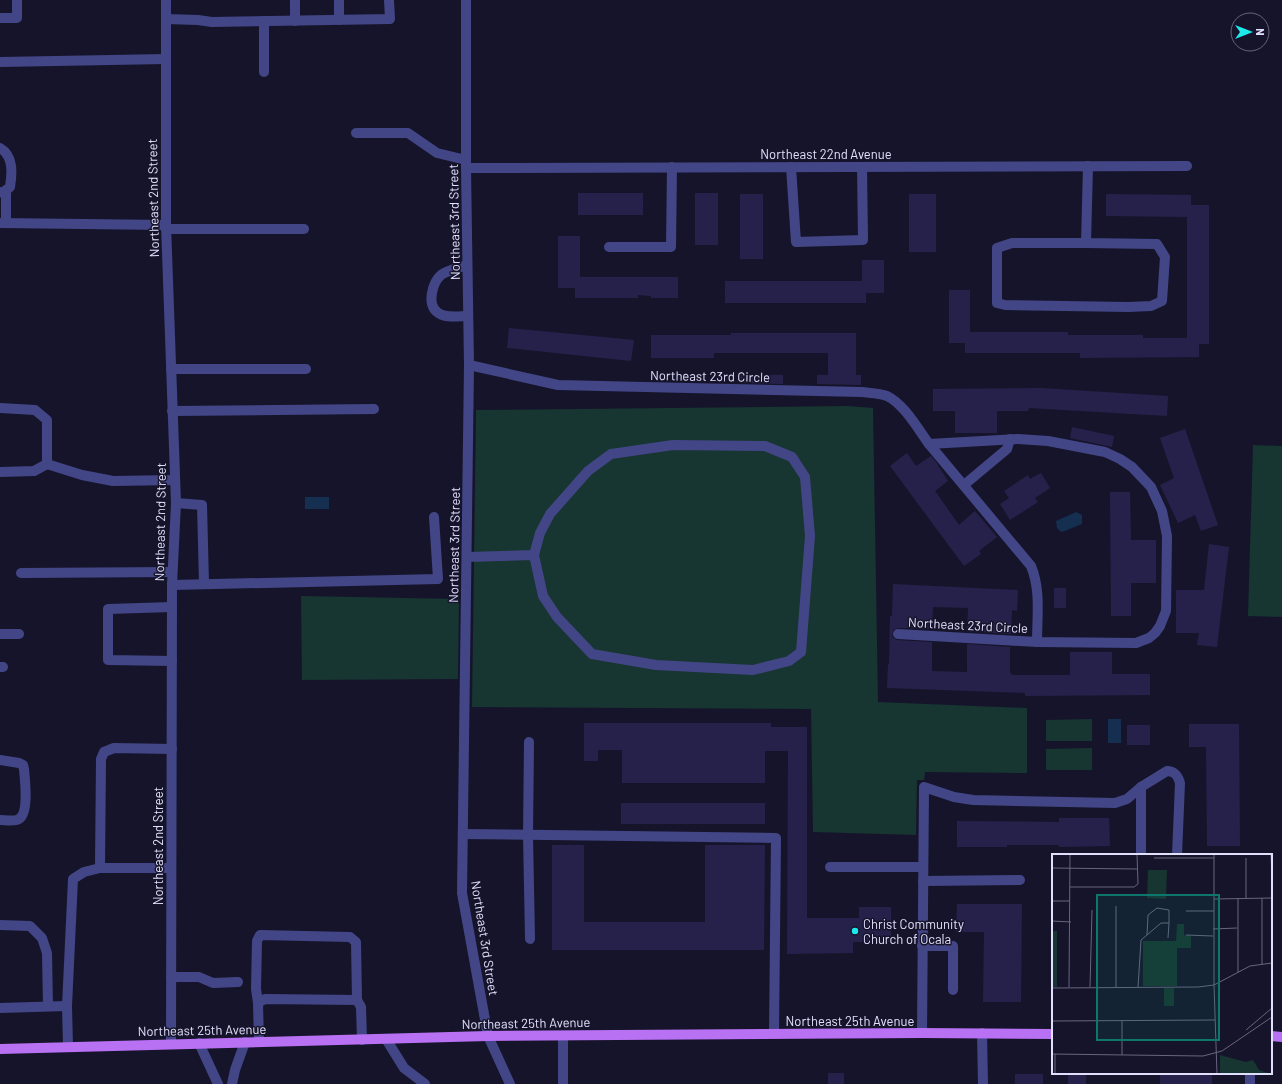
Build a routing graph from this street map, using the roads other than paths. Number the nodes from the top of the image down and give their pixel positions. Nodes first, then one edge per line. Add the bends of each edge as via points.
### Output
1 (17, 0) edge
2 (166, 0) edge
3 (295, 0) edge
4 (338, 0) edge
5 (389, 0) edge
6 (466, 0) edge
7 (0, 18) edge
8 (166, 19) junction
9 (338, 20) junction
10 (264, 21) junction
11 (295, 21) junction
12 (166, 59) junction
13 (0, 62) edge
14 (264, 72) dead end
15 (356, 133) dead end
16 (0, 148) edge
17 (466, 164) junction
18 (1088, 166) junction
19 (1187, 166) dead end
20 (791, 167) junction
21 (862, 167) junction
22 (672, 168) junction
23 (3, 191) edge
24 (3, 223) edge
25 (166, 227) junction
26 (304, 229) dead end
27 (1086, 243) junction
28 (609, 247) dead end
29 (467, 265) junction
30 (468, 316) junction
31 (469, 366) junction
32 (171, 369) junction
33 (306, 369) dead end
34 (0, 408) edge
35 (374, 409) dead end
36 (172, 411) junction
37 (1010, 439) junction
38 (929, 444) junction
39 (47, 464) junction
40 (0, 472) edge
41 (175, 480) junction
42 (964, 484) junction
43 (176, 503) junction
44 (434, 517) dead end
45 (534, 555) junction
46 (467, 557) junction
47 (172, 572) junction
48 (21, 573) dead end
49 (204, 583) junction
50 (172, 584) junction
51 (172, 607) junction
52 (0, 634) edge
53 (19, 634) dead end
54 (898, 634) dead end
55 (1037, 642) junction
56 (172, 661) junction
57 (529, 742) dead end
58 (172, 749) junction
59 (0, 760) edge
60 (1141, 787) junction
61 (0, 820) edge
62 (463, 834) junction
63 (528, 835) junction
64 (1141, 854) edge
65 (1177, 854) edge
66 (830, 867) dead end
67 (923, 867) junction
68 (100, 868) junction
69 (171, 868) junction
70 (1020, 880) dead end
71 (923, 881) junction
72 (0, 925) edge
73 (530, 939) dead end
74 (922, 946) junction
75 (171, 977) junction
76 (238, 982) dead end
77 (953, 990) dead end
78 (357, 1000) junction
79 (258, 1003) junction
80 (48, 1006) junction
81 (67, 1006) junction
82 (0, 1008) edge
83 (922, 1033) junction
84 (774, 1034) junction
85 (982, 1034) junction
86 (1052, 1034) edge
87 (488, 1036) junction
88 (563, 1036) junction
89 (1272, 1036) edge
90 (1282, 1037) edge
91 (386, 1039) junction
92 (362, 1040) junction
93 (245, 1042) junction
94 (259, 1042) junction
95 (199, 1043) junction
96 (171, 1044) junction
97 (68, 1047) junction
98 (0, 1049) edge
99 (218, 1084) edge
100 (232, 1084) edge
101 (425, 1084) edge
102 (510, 1084) edge
103 (563, 1084) edge
104 (983, 1084) edge

1 - 7 street via 17,18
2 - 8 street, Northeast 2nd Street
3 - 11 street
4 - 9 street
5 - 9 street via 390,19
6 - 17 street, Northeast 3rd Street
8 - 10 street via 212,22
8 - 12 street, Northeast 2nd Street
9 - 11 street
10 - 11 street
10 - 14 street
12 - 13 street
12 - 25 street, Northeast 2nd Street
15 - 17 street, Northeast 22nd Avenue via 408,133 437,153
16 - 23 street via 9,159 12,174 10,187
17 - 22 street, Northeast 22nd Avenue
17 - 29 street, Northeast 3rd Street
18 - 19 street, Northeast 22nd Avenue
18 - 21 street, Northeast 22nd Avenue
18 - 27 street
20 - 21 street, Northeast 22nd Avenue
20 - 21 street via 796,242 863,240
20 - 22 street, Northeast 22nd Avenue
22 - 28 street via 671,247
23 - 24 street
24 - 25 street
25 - 26 street
25 - 32 street, Northeast 2nd Street
27 - 27 street via 1157,244 1165,257 1162,301 1151,306 1128,307 997,303 998,248 1012,243
29 - 30 street, Northeast 3rd Street
29 - 30 street via 441,275 436,280 432,304 437,312 448,317
30 - 31 street, Northeast 3rd Street
31 - 38 street, Northeast 23rd Circle via 558,385 879,394 888,397 902,409
31 - 46 street, Northeast 3rd Street
32 - 33 street
32 - 36 street, Northeast 2nd Street
34 - 39 street via 35,410 47,420
35 - 36 street
36 - 41 street, Northeast 2nd Street
37 - 38 street, Northeast 23rd Circle
37 - 42 street via 1007,449
37 - 55 street, Northeast 23rd Circle via 1048,441 1105,452 1120,459 1132,467 1151,487 1162,510 1167,536 1166,612 1160,626 1149,638 1136,643
38 - 42 street, Northeast 23rd Circle
39 - 40 street via 34,471
39 - 41 street via 113,482
41 - 43 street, Northeast 2nd Street
42 - 55 street, Northeast 23rd Circle via 1031,566 1037,589
43 - 47 street, Northeast 2nd Street
43 - 49 street via 202,505
44 - 49 street via 438,579
45 - 45 street via 543,596 557,617 592,654 656,665 753,670 789,661 801,652 810,536 805,476 792,457 765,446 673,445 611,454 588,471 550,514 540,533
45 - 46 street
46 - 62 street, Northeast 3rd Street
47 - 48 street
47 - 50 street, Northeast 2nd Street
49 - 50 street
50 - 51 street, Northeast 2nd Street
51 - 56 street, Northeast 2nd Street
51 - 56 street via 108,609 108,660
52 - 53 street
54 - 55 street, Northeast 23rd Circle
56 - 58 street, Northeast 2nd Street
57 - 63 street
58 - 68 street via 114,748 104,752 101,759
58 - 69 street, Northeast 2nd Street
59 - 61 street via 23,765 25,811 20,819
60 - 64 street
60 - 65 street via 1167,771 1172,771 1178,776 1180,782
60 - 67 street via 1121,802 1106,803 973,800 924,787
62 - 63 street
62 - 87 street, Northeast 3rd Street via 462,893
63 - 73 street
63 - 84 street via 776,838
66 - 67 street
67 - 71 street
68 - 69 street
68 - 81 street via 84,872 73,879
69 - 75 street, Northeast 2nd Street
70 - 71 street
71 - 74 street
72 - 80 street via 30,926 42,938 47,953
74 - 77 street via 953,946
74 - 83 street
75 - 76 street via 199,977 213,983
75 - 96 street, Northeast 2nd Street
78 - 79 street via 265,999
78 - 79 street via 356,942 350,937 260,935 257,941
78 - 92 street via 362,1007
79 - 94 street
80 - 81 street
80 - 82 street
81 - 97 street
83 - 84 main road, Northeast 25th Avenue
83 - 85 main road, Northeast 25th Avenue
84 - 88 main road, Northeast 25th Avenue
85 - 86 main road, Northeast 25th Avenue
85 - 104 street
87 - 88 main road, Northeast 25th Avenue
87 - 91 main road, Northeast 25th Avenue
87 - 102 street, Northeast 3rd Street
88 - 103 street
89 - 90 main road
91 - 92 main road, Northeast 25th Avenue
91 - 101 street via 404,1068
92 - 94 main road, Northeast 25th Avenue
93 - 94 main road, Northeast 25th Avenue
93 - 95 main road, Northeast 25th Avenue
93 - 100 street
95 - 96 main road, Northeast 25th Avenue
95 - 99 street
96 - 97 main road, Northeast 25th Avenue
97 - 98 main road, Northeast 25th Avenue

